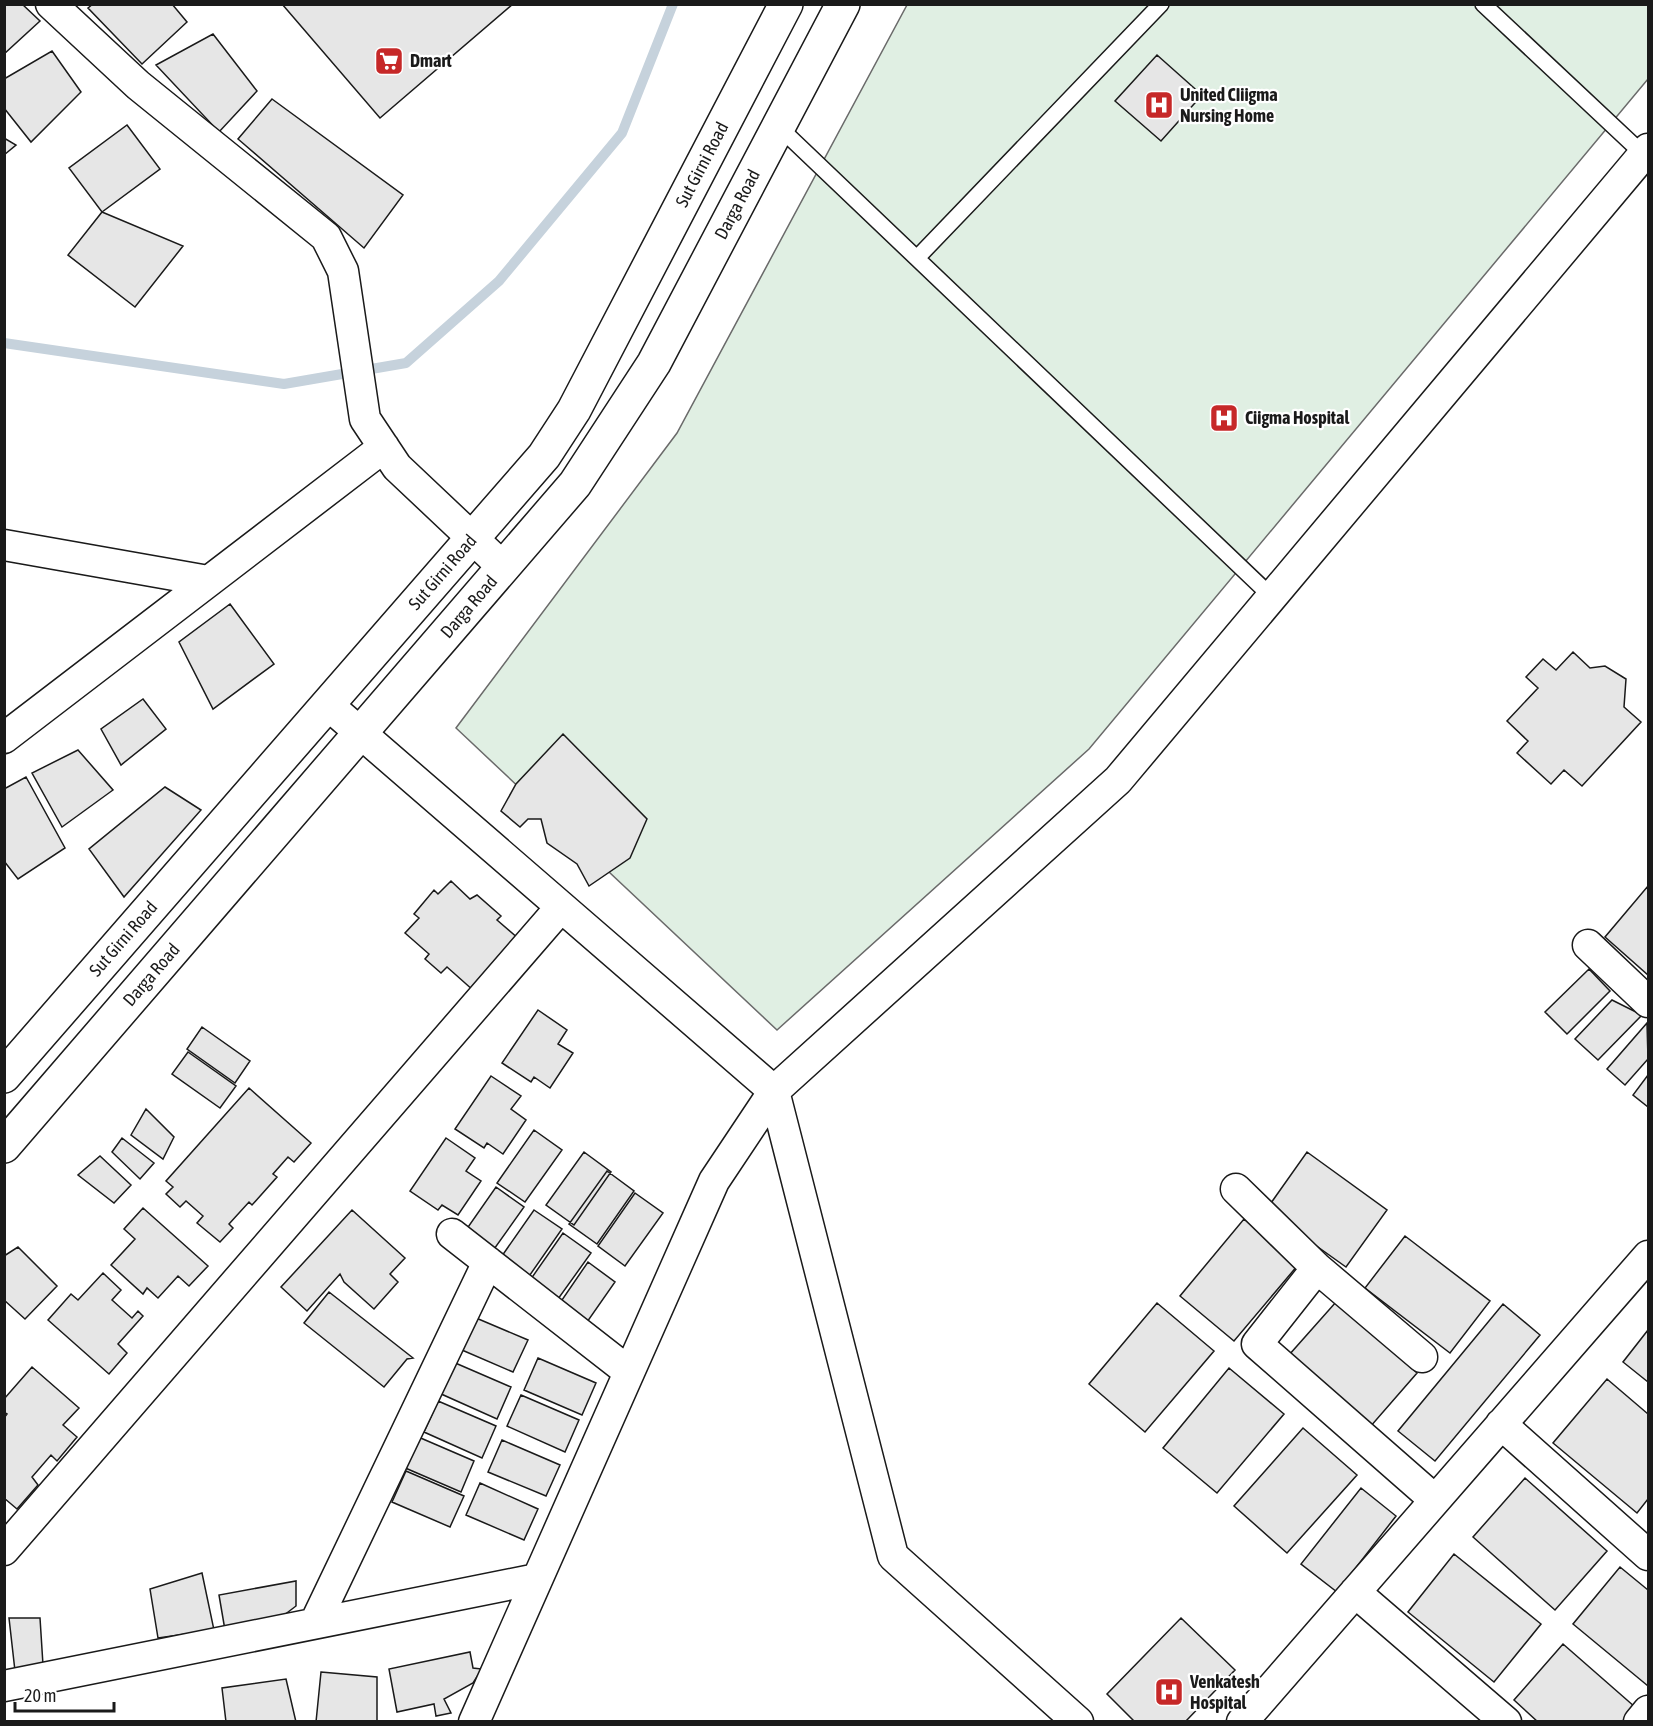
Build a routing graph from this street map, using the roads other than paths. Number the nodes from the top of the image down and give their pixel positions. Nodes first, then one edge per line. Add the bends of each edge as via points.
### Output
1 (51, 4) edge
2 (786, 4) edge
3 (843, 4) edge
4 (1161, 4) edge
5 (1483, 4) edge
6 (779, 127) junction
7 (1646, 152) edge
8 (916, 258) junction
9 (384, 447) junction
10 (472, 536) junction
11 (4, 545) edge
12 (504, 568) junction
13 (208, 582) junction
14 (1272, 597) junction
15 (327, 704) junction
16 (361, 733) junction
17 (4, 738) edge
18 (561, 907) junction
19 (1588, 945) dead end
20 (1648, 1002) edge
21 (4, 1076) edge
22 (774, 1091) junction
23 (4, 1146) edge
24 (1236, 1189) dead end
25 (452, 1234) dead end
26 (1648, 1256) edge
27 (488, 1262) junction
28 (1317, 1268) junction
29 (1422, 1357) dead end
30 (629, 1372) junction
31 (1502, 1424) junction
32 (1435, 1500) junction
33 (4, 1550) edge
34 (1648, 1555) edge
35 (537, 1579) junction
36 (1355, 1592) junction
37 (315, 1623) junction
38 (4, 1686) edge
39 (1648, 1711) edge
40 (474, 1722) edge
41 (1078, 1722) edge
42 (1242, 1722) edge
43 (1506, 1722) edge
44 (1639, 1722) edge

1 - 9 street via 138,86 326,237 343,271 365,419
2 - 10 main road, Sut Girni Road via 574,410 544,456
3 - 6 main road, Darga Road
4 - 8 lane
5 - 7 lane
6 - 8 lane
6 - 12 main road, Darga Road via 654,363 575,484
7 - 14 street
8 - 14 lane
9 - 10 street via 397,467
9 - 13 street
10 - 12 street
10 - 15 main road, Sut Girni Road
11 - 13 street
12 - 16 main road, Darga Road
13 - 17 street
14 - 22 street via 1118,780
15 - 16 street
15 - 21 main road, Sut Girni Road
16 - 18 street
16 - 23 main road, Darga Road
18 - 22 street
18 - 33 street
19 - 20 street
22 - 30 street via 714,1181
22 - 41 street via 893,1556
24 - 28 street
25 - 27 street
26 - 31 street
27 - 30 street
27 - 37 street
28 - 29 street
28 - 32 street via 1257,1344
30 - 35 street
31 - 32 street
31 - 34 street
32 - 36 street
35 - 37 street
35 - 40 street
36 - 42 street
36 - 43 street
37 - 38 street
39 - 44 street

